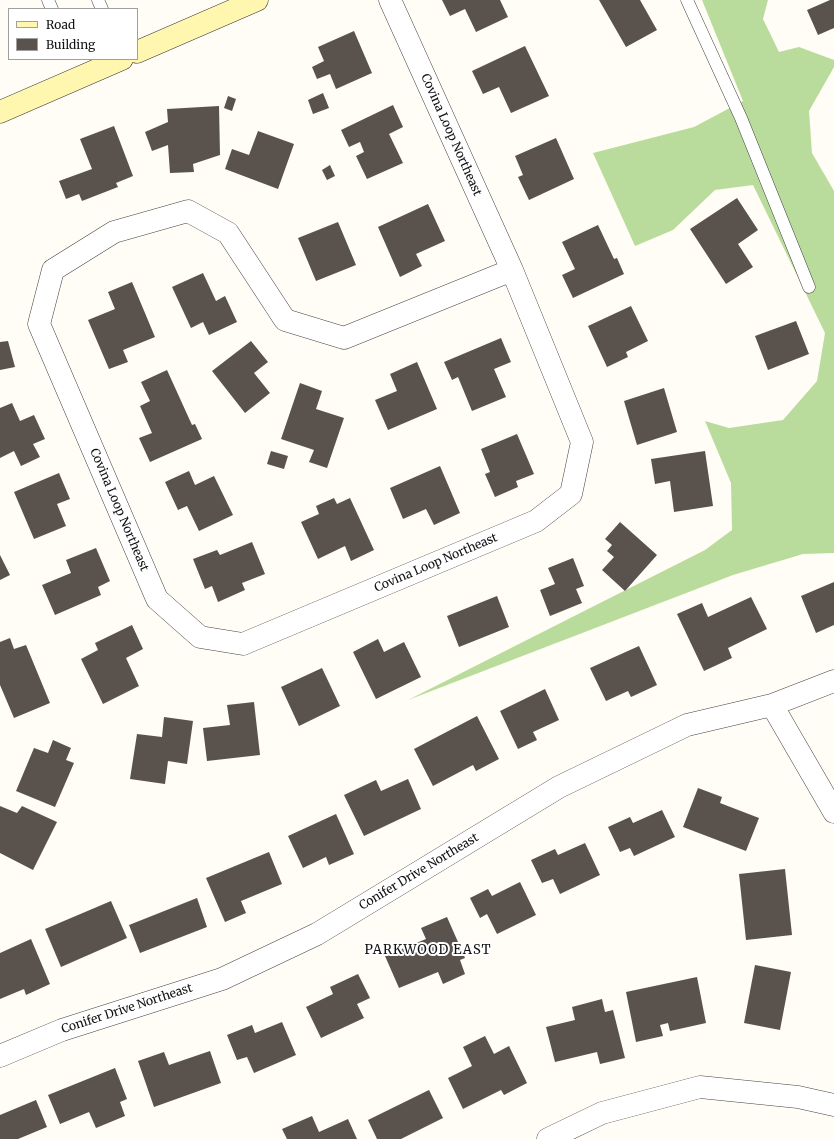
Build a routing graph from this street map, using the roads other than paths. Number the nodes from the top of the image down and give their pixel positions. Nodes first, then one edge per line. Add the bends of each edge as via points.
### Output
1 (257, 0) edge
2 (390, 0) edge
3 (687, 0) edge
4 (138, 52) edge
5 (120, 60) edge
6 (0, 112) edge
7 (512, 270) junction
8 (809, 287) dead end
9 (834, 681) edge
10 (772, 705) junction
11 (834, 812) edge
12 (0, 1056) edge
13 (834, 1105) edge
14 (548, 1139) edge

1 - 4 street
2 - 7 street, Covina Loop Northeast
3 - 8 lane via 741,118
5 - 6 street
7 - 7 street, Covina Loop Northeast via 344,338 285,320 228,233 188,211 114,232 53,270 39,324 157,599 200,637 242,644 536,521 571,494 582,442
9 - 10 street, Conifer Drive Northeast
10 - 11 street
10 - 12 street, Conifer Drive Northeast via 687,725 559,787 317,934 222,979 62,1030
13 - 14 street via 798,1097 700,1087 602,1113

